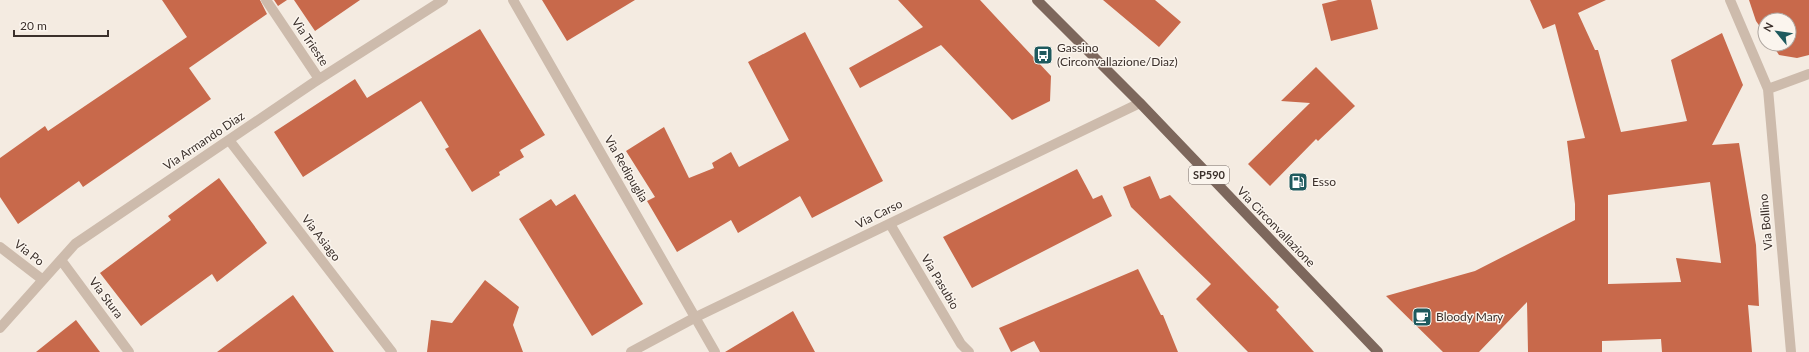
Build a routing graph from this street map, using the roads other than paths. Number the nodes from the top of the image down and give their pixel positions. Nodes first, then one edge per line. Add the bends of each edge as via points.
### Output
1 (266, 0) edge
2 (443, 0) edge
3 (513, 0) edge
4 (1037, 0) edge
5 (1730, 0) edge
6 (1809, 74) edge
7 (319, 79) junction
8 (1768, 89) junction
9 (1140, 103) junction
10 (229, 140) junction
11 (890, 224) junction
12 (0, 247) edge
13 (61, 260) junction
14 (43, 280) junction
15 (696, 317) junction
16 (0, 328) edge
17 (129, 352) edge
18 (392, 352) edge
19 (631, 352) edge
20 (715, 352) edge
21 (969, 352) edge
22 (1378, 352) edge
23 (1791, 352) edge

1 - 7 street, Via Trieste
2 - 7 street, Via Armando Diaz
3 - 15 street, Via Redipuglia
4 - 9 main road, Via Circonvallazione / SP590
5 - 8 street, Via Bollino
6 - 8 street
7 - 10 street, Via Armando Diaz
8 - 23 street, Via Bollino
9 - 11 street, Via Carso
9 - 22 main road, Via Circonvallazione / SP590
10 - 13 street, Via Armando Diaz via 75,244
10 - 18 street, Via Asiago
11 - 15 street, Via Carso
11 - 21 street, Via Pasubio via 961,344
12 - 14 street, Via Po
13 - 14 street, Via Armando Diaz
13 - 17 street, Via Stura
14 - 16 street, Via Armando Diaz
15 - 19 street, Via Carso
15 - 20 street, Via Redipuglia

